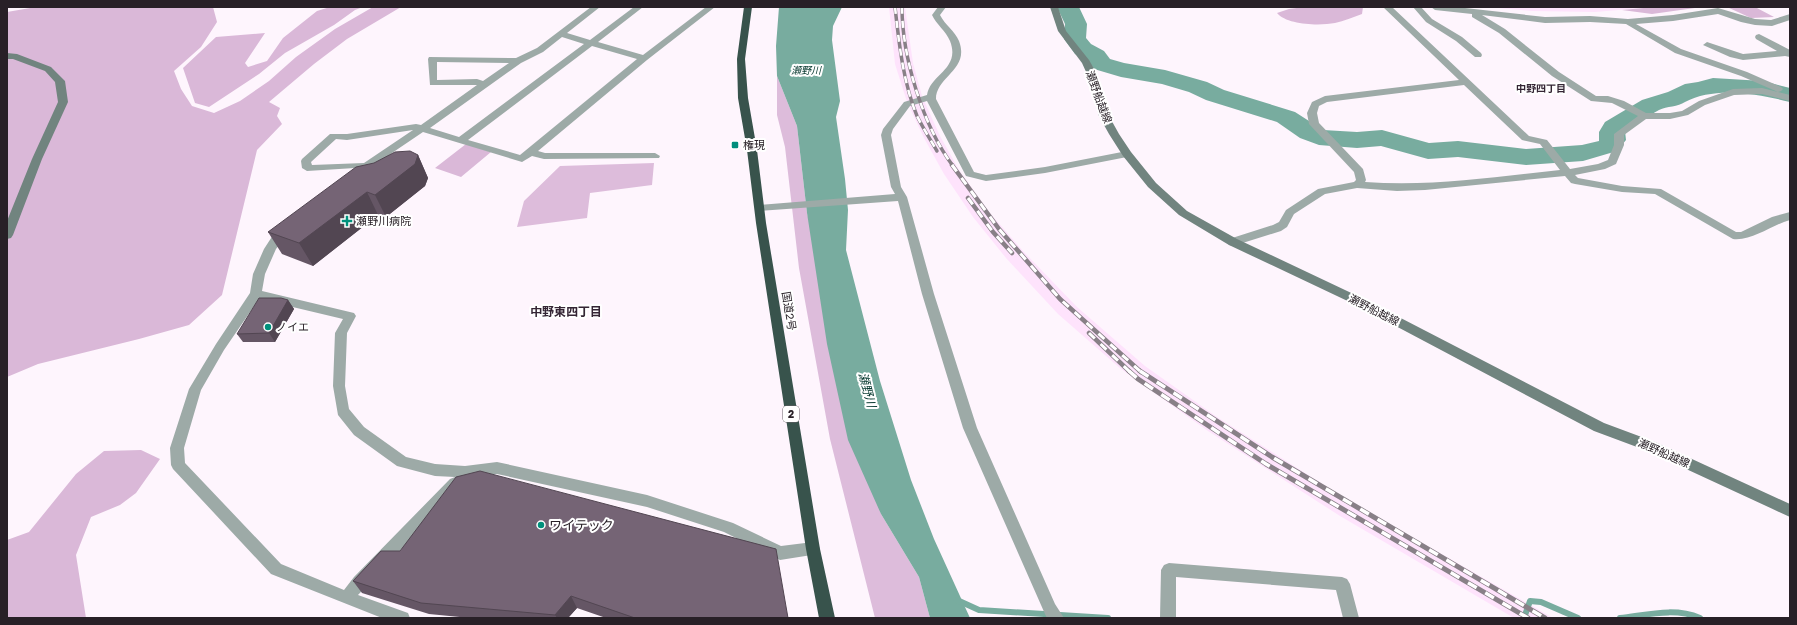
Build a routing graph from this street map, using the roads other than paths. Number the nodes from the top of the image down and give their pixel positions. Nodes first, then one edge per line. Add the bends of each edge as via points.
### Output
1 (596, 7) edge
2 (639, 7) edge
3 (711, 7) edge
4 (748, 7) edge
5 (942, 7) edge
6 (1054, 7) edge
7 (1387, 7) edge
8 (1416, 7) edge
9 (1435, 7) edge
10 (1463, 10) junction
11 (1790, 17) edge
12 (1628, 22) junction
13 (560, 34) junction
14 (1759, 37) dead end
15 (591, 43) junction
16 (1708, 45) dead end
17 (1789, 54) edge
18 (1478, 55) dead end
19 (1733, 55) junction
20 (7, 56) edge
21 (644, 58) junction
22 (518, 61) junction
23 (1716, 65) junction
24 (1466, 82) junction
25 (485, 85) junction
26 (931, 97) junction
27 (1790, 98) edge
28 (1644, 116) junction
29 (422, 129) junction
30 (460, 140) junction
31 (531, 152) junction
32 (1127, 154) junction
33 (655, 156) dead end
34 (364, 167) junction
35 (1567, 173) junction
36 (346, 179) edge
37 (1357, 185) junction
38 (902, 197) junction
39 (760, 208) junction
40 (1790, 216) edge
41 (296, 220) edge
42 (7, 235) edge
43 (1232, 242) junction
44 (256, 294) junction
45 (465, 472) junction
46 (1790, 511) edge
47 (813, 549) junction
48 (347, 598) junction
49 (1053, 613) edge
50 (1168, 615) edge
51 (402, 618) edge
52 (827, 618) edge
53 (1351, 618) edge

1 - 13 street
2 - 15 street
3 - 21 street
4 - 39 highway, 国道2号 / 2 via 741,59 743,98
5 - 26 street via 936,15 955,41 957,56
6 - 32 main road, 瀬野船越線 via 1062,31 1092,74 1104,116
7 - 24 street
8 - 18 street via 1446,33
9 - 10 street
10 - 12 street via 1545,20
10 - 28 street via 1510,36 1555,74 1594,99 1618,100
11 - 12 street via 1772,23 1755,22 1718,11
12 - 23 street via 1678,51
13 - 15 street
13 - 22 street via 540,50
14 - 17 street
15 - 21 street
15 - 30 street
16 - 19 street
17 - 19 street
19 - 23 street
20 - 42 main road via 14,56 48,69 60,81 63,102
21 - 31 street
22 - 25 street
22 - 25 street via 432,59 432,82 477,82
23 - 27 street via 1763,82 1788,94
24 - 35 street via 1526,138 1543,142
24 - 37 street via 1325,99 1315,104 1312,113 1314,124 1359,170 1361,180
25 - 29 street
26 - 32 street via 944,128 970,174 986,178 1045,170
26 - 38 street via 906,104 886,135 896,187
27 - 28 street via 1762,91 1740,91 1702,103 1685,113
28 - 35 street via 1619,134 1619,145 1612,162 1601,167
29 - 30 street
29 - 34 street
29 - 34 street via 416,127 347,137 334,136 306,161 307,168 360,165
30 - 31 street via 522,159
31 - 33 street via 544,156
32 - 43 main road, 瀬野船越線 via 1152,185 1184,213
34 - 36 street
35 - 37 street via 1418,187
35 - 40 street via 1575,181 1590,185 1657,191 1733,235 1742,236
37 - 43 street via 1322,191 1290,212 1284,224 1277,228
38 - 39 street
38 - 49 street via 928,294 970,428
39 - 47 highway, 国道2号 / 2
41 - 44 street via 279,235 270,249 259,274
43 - 46 main road, 瀬野船越線 via 1360,302 1593,424 1650,446
44 - 45 street via 350,316 341,333 339,386 343,411 359,431 402,462 435,470
44 - 48 street via 195,390 177,448 178,465 276,569
45 - 47 street via 497,468 647,501 728,528 780,553
45 - 48 street via 359,582
47 - 52 highway, 国道2号 / 2
48 - 51 street
50 - 53 street via 1169,570 1342,584

